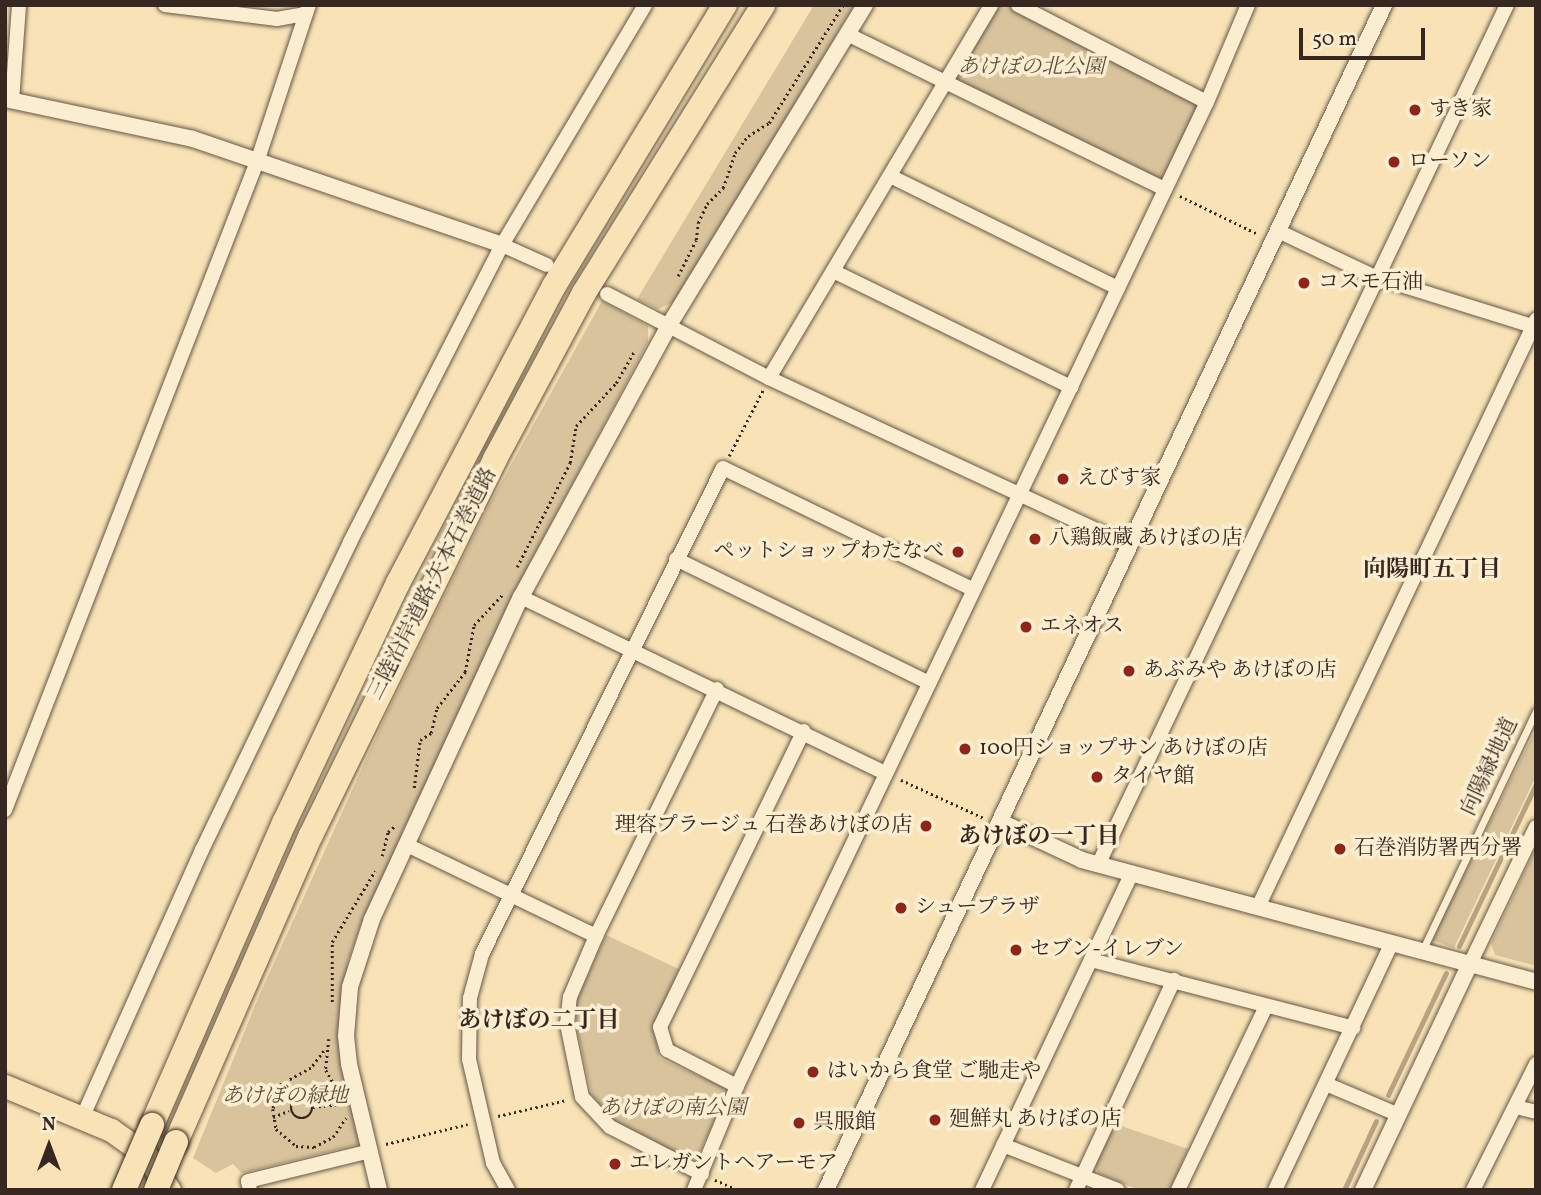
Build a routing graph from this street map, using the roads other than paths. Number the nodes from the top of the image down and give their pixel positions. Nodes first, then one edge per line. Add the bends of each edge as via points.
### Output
1 (19, 5) edge
2 (165, 5) edge
3 (645, 5) edge
4 (725, 5) edge
5 (763, 5) edge
6 (865, 5) edge
7 (991, 5) edge
8 (1018, 5) edge
9 (1248, 5) edge
10 (1384, 5) edge
11 (1507, 5) edge
12 (307, 10) edge
13 (847, 34) junction
14 (945, 82) junction
15 (8, 100) edge
16 (1207, 102) junction
17 (258, 159) junction
18 (890, 176) junction
19 (1164, 189) junction
20 (1278, 231) junction
21 (502, 245) junction
22 (547, 265) dead end
23 (835, 272) junction
24 (1375, 277) junction
25 (1118, 288) junction
26 (607, 294) dead end
27 (1535, 324) edge
28 (669, 325) junction
29 (769, 378) junction
30 (1071, 387) junction
31 (1018, 493) junction
32 (1129, 545) junction
33 (676, 559) junction
34 (972, 589) junction
35 (521, 597) junction
36 (631, 648) junction
37 (929, 683) junction
38 (717, 689) junction
39 (1536, 711) edge
40 (804, 731) junction
41 (885, 773) junction
42 (5, 810) edge
43 (1001, 822) junction
44 (1536, 827) edge
45 (407, 845) junction
46 (1098, 865) junction
47 (1132, 873) junction
48 (509, 895) junction
49 (1258, 907) junction
50 (596, 936) junction
51 (1392, 943) junction
52 (1422, 951) junction
53 (1091, 960) junction
54 (1470, 964) junction
55 (1174, 980) junction
56 (1536, 982) edge
57 (1266, 1006) junction
58 (1353, 1028) junction
59 (1536, 1064) edge
60 (1326, 1084) junction
61 (5, 1086) edge
62 (737, 1086) junction
63 (1516, 1107) junction
64 (1536, 1112) edge
65 (1399, 1115) junction
66 (83, 1116) junction
67 (1003, 1146) junction
68 (370, 1151) junction
69 (702, 1174) junction
70 (1082, 1176) junction
71 (124, 1190) edge
72 (156, 1190) edge
73 (169, 1190) edge
74 (250, 1190) edge
75 (379, 1190) edge
76 (508, 1190) edge
77 (694, 1190) edge
78 (826, 1190) edge
79 (982, 1190) edge
80 (1076, 1190) edge
81 (1118, 1190) edge
82 (1178, 1190) edge
83 (1275, 1190) edge
84 (1363, 1190) edge
85 (1473, 1190) edge

1 - 15 street
2 - 12 street via 277,19
3 - 21 street
4 - 71 highway, 三陸沿岸道路;矢本石巻道路, bridge via 554,286 404,571 284,823
5 - 72 highway, 三陸沿岸道路;矢本石巻道路, bridge via 641,198 495,459 316,822
6 - 13 street
7 - 14 street
8 - 16 street
9 - 16 street
10 - 20 street
11 - 24 street
12 - 17 street
13 - 14 street
13 - 28 street
14 - 18 street
14 - 19 street
15 - 17 street via 193,139
16 - 19 street
17 - 21 street
17 - 42 street
18 - 23 street
18 - 25 street
19 - 25 street
20 - 24 street
20 - 32 street
21 - 22 street
21 - 66 street via 273,697
23 - 29 street
23 - 30 street
24 - 27 street
24 - 46 street via 1310,425
25 - 30 street
26 - 28 street
27 - 49 street
28 - 29 street
28 - 35 street
29 - 31 street
30 - 31 street
31 - 32 street
31 - 34 street
32 - 43 street
33 - 34 street via 723,468
33 - 36 street
33 - 37 street
34 - 37 street
35 - 36 street
35 - 45 street
36 - 38 street
36 - 48 street
37 - 41 street
38 - 40 street
38 - 50 street
39 - 52 lane, 向陽緑地道
40 - 41 street
40 - 62 street via 660,1027 667,1050
41 - 62 street
43 - 46 street
43 - 78 street
44 - 54 street
45 - 48 street
45 - 68 street via 372,919 351,987 349,1065
46 - 47 street
47 - 49 street
47 - 53 street
48 - 50 street
48 - 76 street via 482,954 467,1028 481,1120 493,1163
49 - 51 street
50 - 69 street via 570,997 567,1024 582,1097 619,1133
51 - 52 street
51 - 58 street
52 - 54 street
53 - 55 street
53 - 67 street
54 - 56 street
54 - 65 street
55 - 57 street
55 - 70 street
57 - 58 street
57 - 82 street
58 - 60 street
59 - 63 street
60 - 65 street
60 - 83 street
61 - 66 highway
62 - 69 street
63 - 64 street
63 - 85 street
65 - 84 street
66 - 73 highway via 146,1155
67 - 70 street
67 - 79 street
68 - 74 street via 248,1181
68 - 75 street
69 - 77 street
70 - 80 street
70 - 81 street

